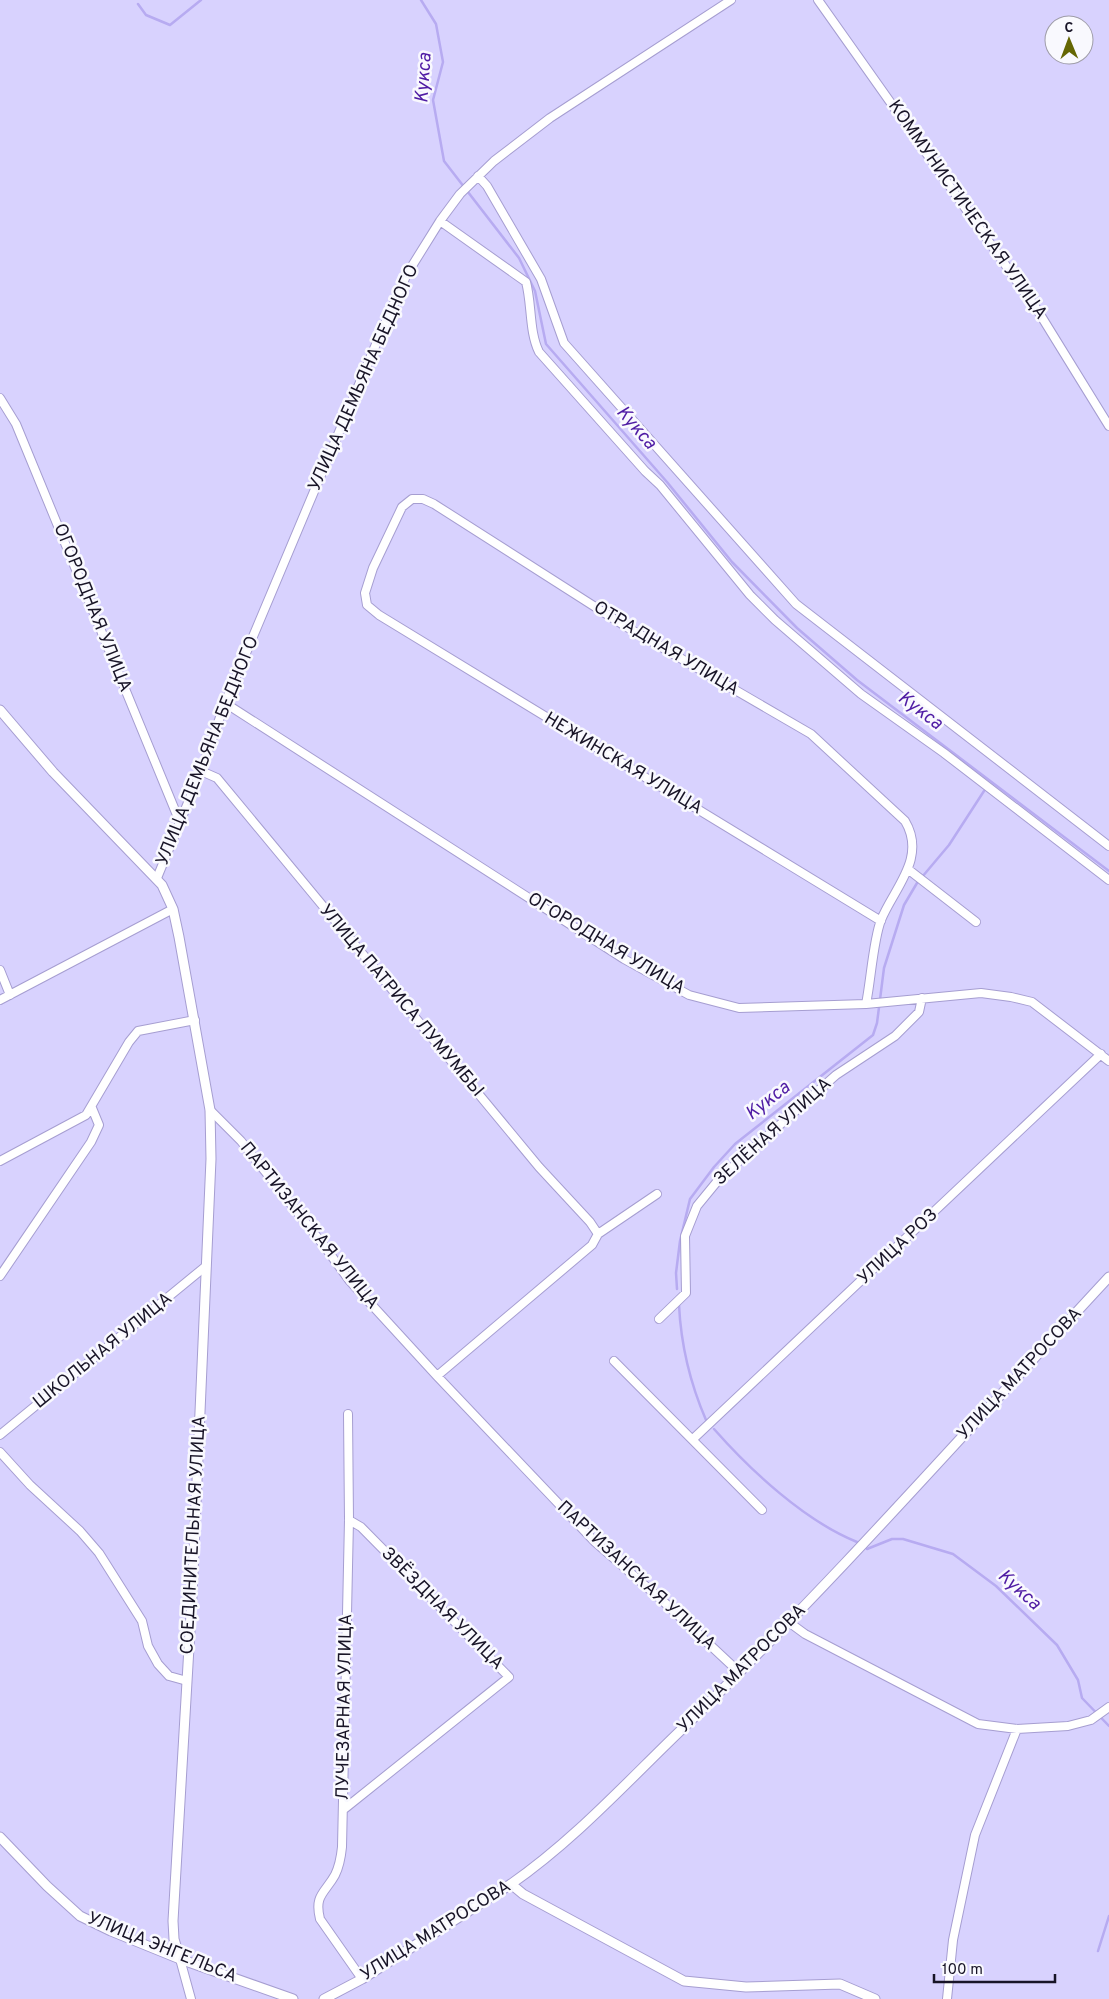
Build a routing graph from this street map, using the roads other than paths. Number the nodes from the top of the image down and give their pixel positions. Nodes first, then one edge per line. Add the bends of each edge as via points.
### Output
1 (731, 0) edge
2 (818, 0) edge
3 (478, 176) junction
4 (440, 221) junction
5 (0, 398) edge
6 (1109, 426) edge
7 (367, 605) joint
8 (225, 703) junction
9 (0, 710) edge
10 (201, 771) junction
11 (179, 820) junction
12 (1109, 846) edge
13 (909, 870) junction
14 (157, 878) junction
15 (1109, 880) edge
16 (173, 909) junction
17 (881, 921) junction
18 (976, 922) dead end
19 (0, 970) edge
20 (10, 995) junction
21 (922, 998) junction
22 (0, 1000) edge
23 (870, 1003) junction
24 (194, 1020) junction
25 (1101, 1054) junction
26 (1109, 1061) edge
27 (92, 1108) junction
28 (210, 1110) junction
29 (0, 1162) edge
30 (657, 1194) dead end
31 (598, 1234) junction
32 (206, 1266) junction
33 (0, 1276) edge
34 (1109, 1277) edge
35 (659, 1319) dead end
36 (614, 1361) dead end
37 (437, 1376) junction
38 (348, 1414) dead end
39 (0, 1435) edge
40 (693, 1439) junction
41 (0, 1452) edge
42 (762, 1510) dead end
43 (350, 1520) junction
44 (790, 1622) junction
45 (740, 1674) junction
46 (187, 1681) junction
47 (1107, 1708) edge
48 (1017, 1729) junction
49 (343, 1810) junction
50 (0, 1837) edge
51 (511, 1884) junction
52 (180, 1959) junction
53 (362, 1979) junction
54 (191, 1999) edge
55 (293, 1999) edge
56 (324, 1999) edge
57 (875, 1999) edge
58 (947, 1999) edge

1 - 3 street, УЛИЦА ДЕМЬЯНА БЕДНОГО via 550,118
2 - 6 street, КОММУНИСТИЧЕСКАЯ УЛИЦА via 1032,302
3 - 4 street, УЛИЦА ДЕМЬЯНА БЕДНОГО
3 - 12 street via 541,279 564,343 796,604
4 - 8 street, УЛИЦА ДЕМЬЯНА БЕДНОГО via 407,274
4 - 15 street via 526,282 539,352 660,485 750,595 775,620 861,694 944,753
5 - 11 street, ОГОРОДНАЯ УЛИЦА via 16,424
7 - 13 street, ОТРАДНАЯ УЛИЦА via 365,593 372,568 402,507 412,499 434,504 625,626 811,734 905,822 912,832
7 - 17 street, НЕЖИНСКАЯ УЛИЦА
8 - 10 street, УЛИЦА ДЕМЬЯНА БЕДНОГО
8 - 23 street, ОГОРОДНАЯ УЛИЦА via 624,959 689,995 739,1008
9 - 14 street via 53,772
10 - 11 street, УЛИЦА ДЕМЬЯНА БЕДНОГО
10 - 31 street, УЛИЦА ПАТРИСА ЛУМУМБЫ via 217,778 476,1092
11 - 14 street, УЛИЦА ДЕМЬЯНА БЕДНОГО
13 - 17 street
13 - 18 street
14 - 16 street
16 - 20 street
16 - 24 street
17 - 23 street
19 - 20 street
20 - 22 street
21 - 23 street, ОГОРОДНАЯ УЛИЦА
21 - 25 street, ОГОРОДНАЯ УЛИЦА via 982,993 1032,1002
21 - 35 street, ЗЕЛЁНАЯ УЛИЦА via 919,1012 894,1036 836,1075 720,1178 697,1206 685,1236 686,1293
24 - 27 street via 138,1031 128,1042
24 - 28 street
25 - 26 street, ОГОРОДНАЯ УЛИЦА
25 - 40 street, УЛИЦА РОЗ
27 - 29 street via 86,1115
27 - 33 street via 99,1125 91,1142
28 - 32 street, СОЕДИНИТЕЛЬНАЯ УЛИЦА
28 - 37 street, ПАРТИЗАНСКАЯ УЛИЦА via 241,1141 349,1280
30 - 31 street
31 - 37 street via 592,1246
32 - 39 street, ШКОЛЬНАЯ УЛИЦА
32 - 46 street, СОЕДИНИТЕЛЬНАЯ УЛИЦА
34 - 44 street, УЛИЦА МАТРОСОВА
36 - 40 street
37 - 45 street, ПАРТИЗАНСКАЯ УЛИЦА via 595,1542
38 - 43 street, ЛУЧЕЗАРНАЯ УЛИЦА
40 - 42 street
41 - 46 street via 99,1553 142,1621 148,1646 158,1664 169,1676
43 - 49 street, ЛУЧЕЗАРНАЯ УЛИЦА
43 - 49 street, ЗВЁЗДНАЯ УЛИЦА via 361,1527 509,1677
44 - 45 street, УЛИЦА МАТРОСОВА
44 - 48 street via 805,1634 978,1724
45 - 51 street, УЛИЦА МАТРОСОВА via 582,1826
46 - 52 street, СОЕДИНИТЕЛЬНАЯ УЛИЦА via 173,1921
47 - 48 street via 1091,1720 1068,1726
48 - 58 street via 975,1835 953,1940
49 - 53 street, ЛУЧЕЗАРНАЯ УЛИЦА via 340,1861 316,1907 320,1919
50 - 52 street, УЛИЦА ЭНГЕЛЬСА via 80,1916
51 - 53 street, УЛИЦА МАТРОСОВА
51 - 57 street via 523,1894 684,1981 746,1987 840,1984
52 - 54 street
52 - 55 street, УЛИЦА ЭНГЕЛЬСА
53 - 56 street, УЛИЦА МАТРОСОВА

